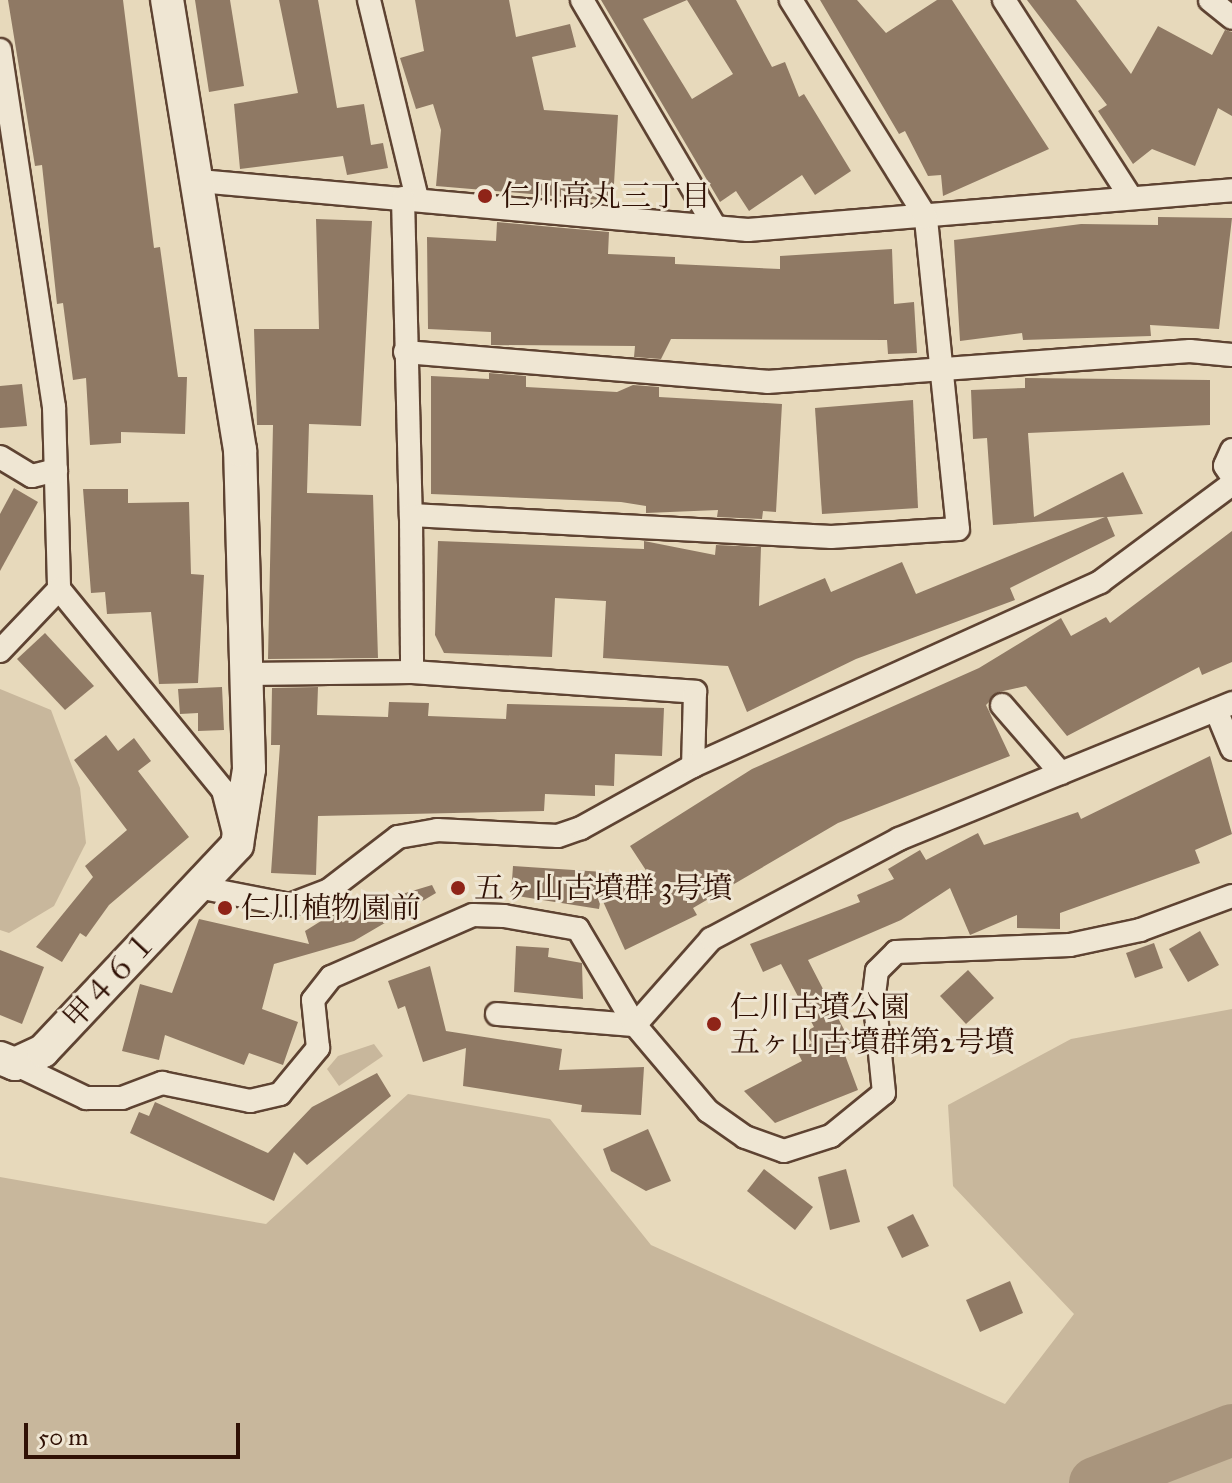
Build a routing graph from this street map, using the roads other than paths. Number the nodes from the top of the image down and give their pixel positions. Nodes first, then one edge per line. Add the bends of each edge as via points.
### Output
1 (167, 0) edge
2 (369, 0) edge
3 (582, 0) edge
4 (791, 0) edge
5 (1004, 0) edge
6 (1210, 0) edge
7 (1232, 18) edge
8 (0, 50) edge
9 (199, 181) junction
10 (1232, 190) edge
11 (1128, 193) junction
12 (410, 199) junction
13 (926, 217) junction
14 (715, 227) junction
15 (405, 352) junction
16 (1232, 355) edge
17 (942, 372) junction
18 (1232, 450) edge
19 (0, 457) edge
20 (56, 470) junction
21 (1232, 476) edge
22 (1232, 484) edge
23 (411, 515) junction
24 (59, 589) junction
25 (0, 651) edge
26 (412, 672) junction
27 (247, 674) junction
28 (1002, 705) dead end
29 (1224, 707) edge
30 (1232, 749) edge
31 (693, 766) junction
32 (1061, 773) junction
33 (237, 845) junction
34 (198, 887) junction
35 (1232, 896) edge
36 (497, 1014) dead end
37 (635, 1025) junction
38 (8, 1061) edge

1 - 9 street
2 - 12 street
3 - 14 street
4 - 13 street
5 - 11 street
6 - 7 street
8 - 20 street via 54,407
9 - 12 street
9 - 27 street via 240,450
10 - 11 street
11 - 13 street
12 - 14 street
12 - 15 street
13 - 14 street
13 - 17 street
15 - 17 street via 767,382
15 - 23 street
16 - 17 street via 1190,351
17 - 23 street via 958,529 831,537
18 - 21 street via 1225,466
19 - 20 street via 32,476
20 - 24 street
22 - 31 street via 1100,582
23 - 26 street
24 - 25 street
24 - 33 street via 223,790
26 - 27 street
26 - 31 street via 695,692
27 - 33 street via 249,769
28 - 32 street
29 - 30 street
29 - 32 street
31 - 34 street via 558,836 437,830 398,837 329,890 290,905
32 - 37 street via 899,839 711,939
33 - 34 street, 甲４６１
34 - 38 street, 甲４６１ via 43,1051
35 - 37 street via 1140,930 1070,945 896,952 877,971 874,995 884,1093 831,1136 784,1151 745,1137 708,1111
36 - 37 street
37 - 38 street via 578,929 473,915 331,977 313,1000 318,1048 280,1094 250,1101 162,1083 122,1098 86,1098

